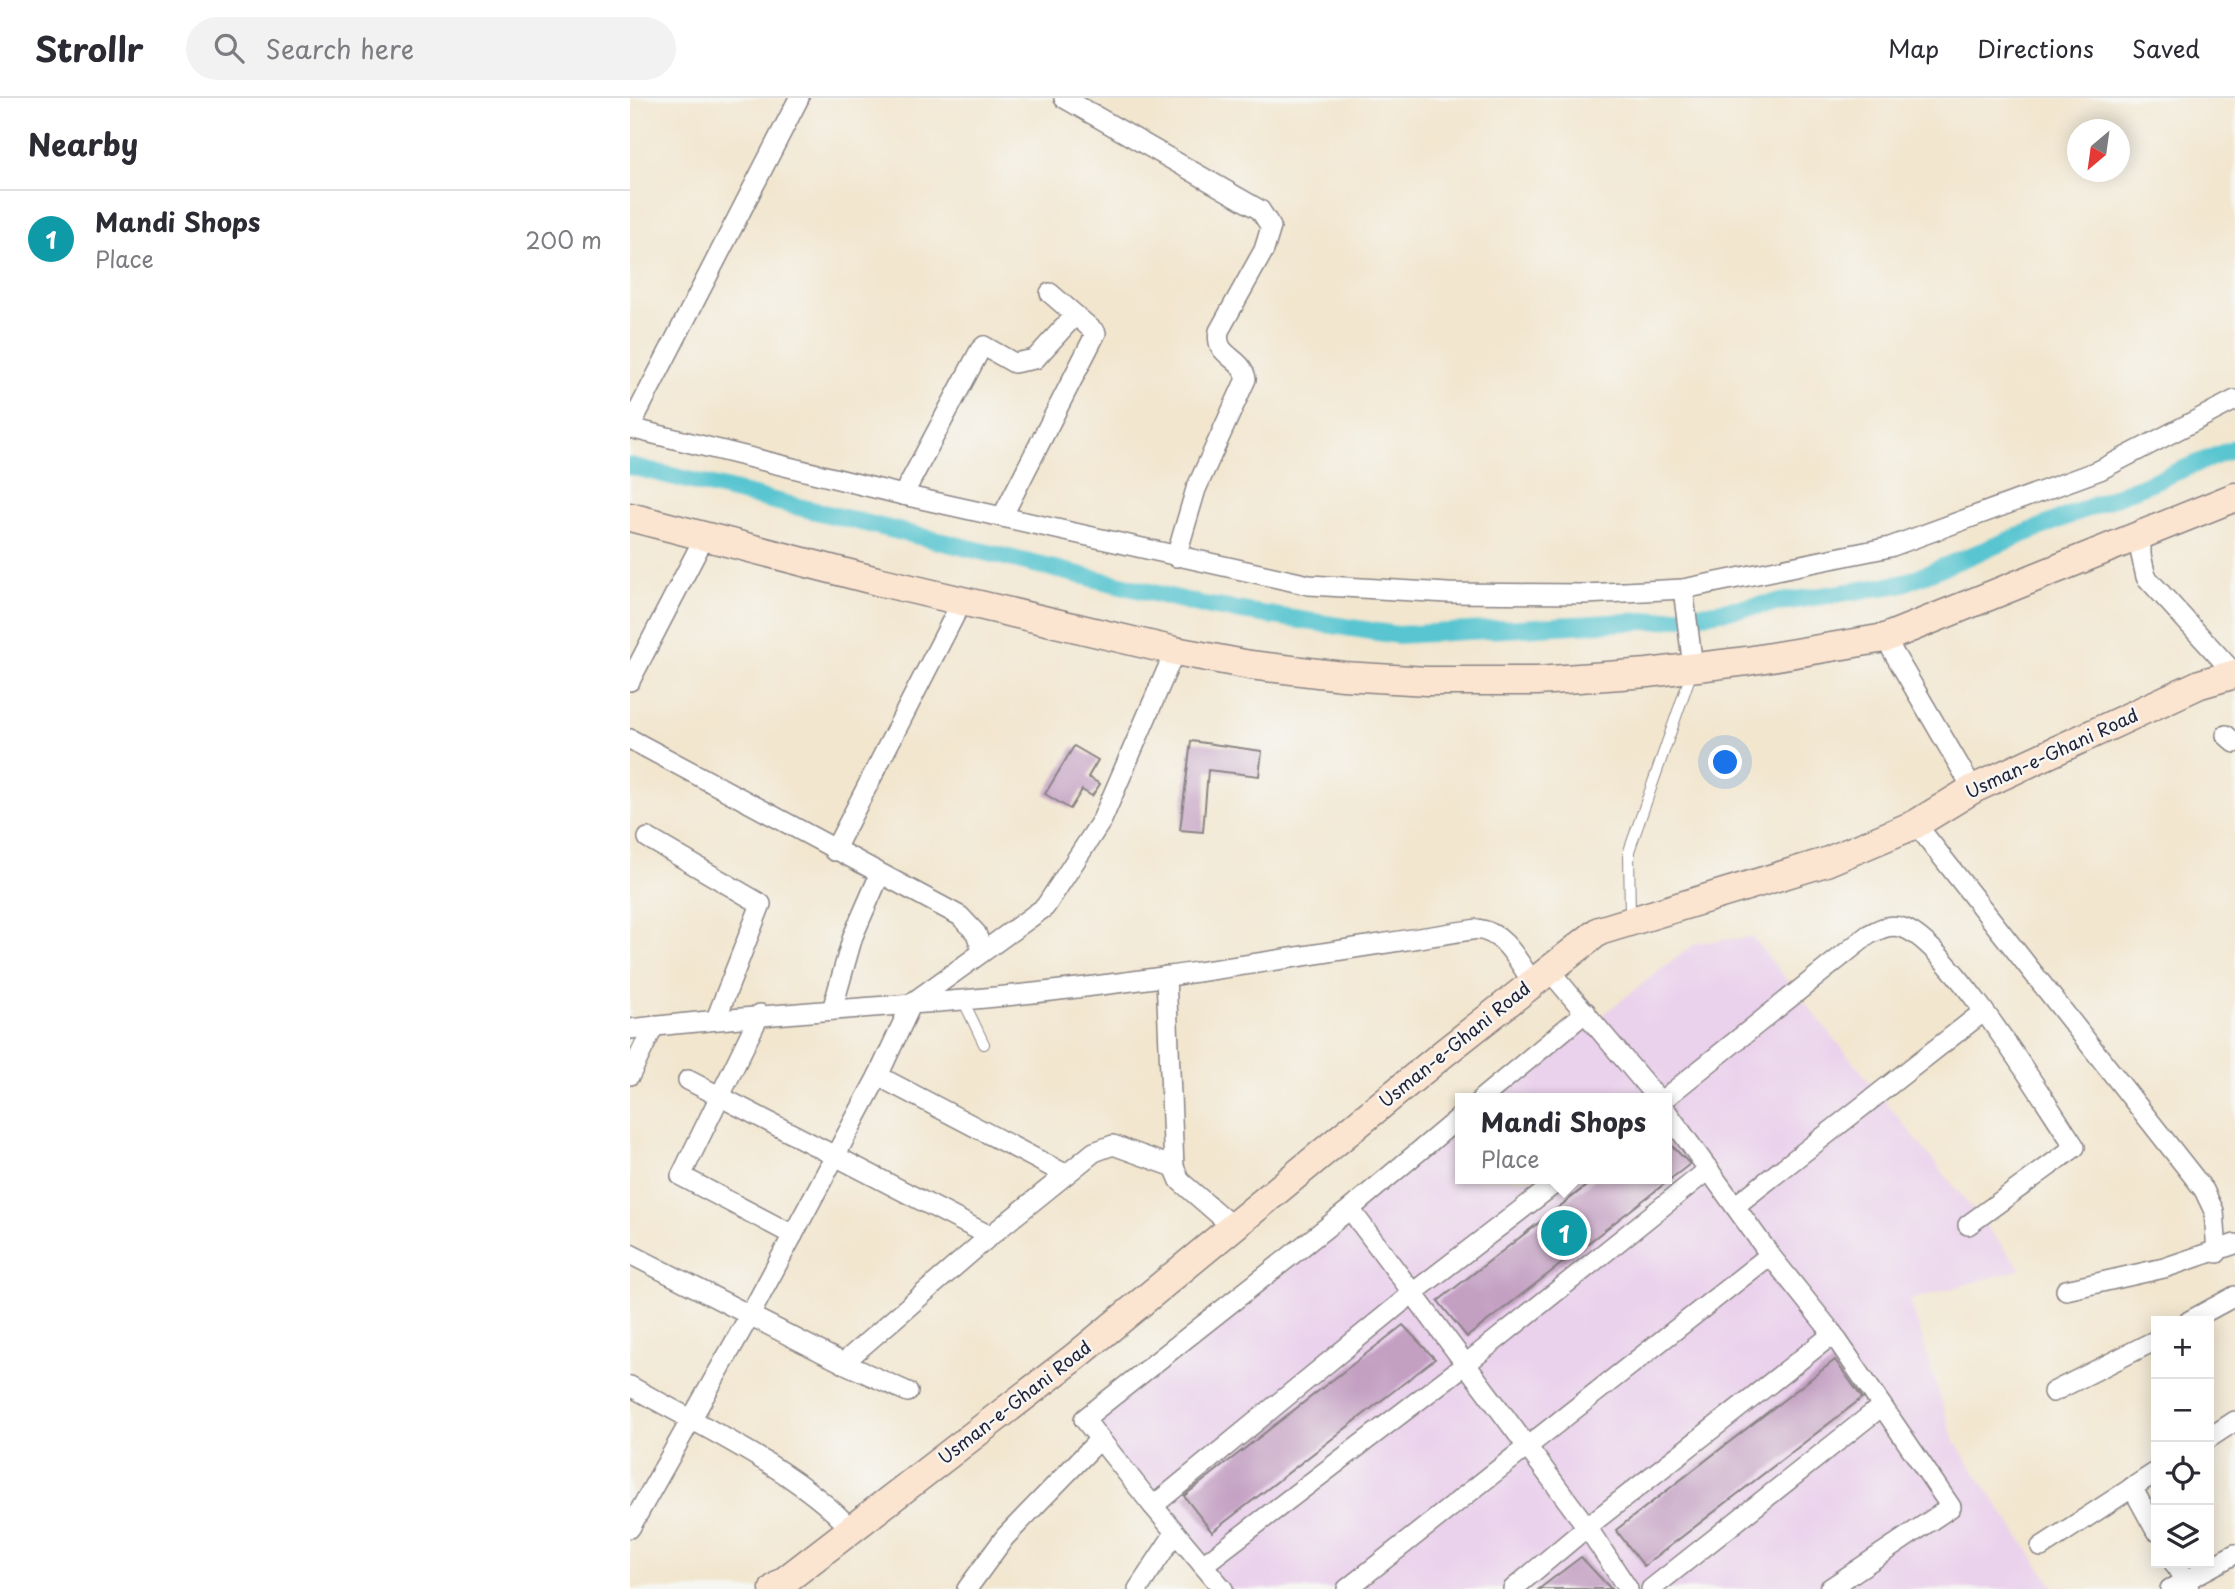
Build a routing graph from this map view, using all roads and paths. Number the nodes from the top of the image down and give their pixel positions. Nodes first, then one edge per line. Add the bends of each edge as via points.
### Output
1 (799, 98) edge
2 (1064, 98) edge
3 (1050, 293) dead end
4 (1075, 315) junction
5 (2235, 400) edge
6 (630, 428) edge
7 (903, 495) junction
8 (2235, 497) edge
9 (630, 517) edge
10 (1002, 517) junction
11 (705, 536) junction
12 (2141, 537) junction
13 (1176, 557) junction
14 (1684, 593) junction
15 (962, 601) junction
16 (1885, 638) junction
17 (1175, 651) junction
18 (1691, 654) junction
19 (2235, 674) edge
20 (630, 681) edge
21 (630, 739) edge
22 (1973, 789) junction
23 (1916, 824) junction
24 (648, 838) dead end
25 (834, 851) junction
26 (880, 874) junction
27 (1630, 922) junction
28 (982, 950) junction
29 (1166, 976) junction
30 (1541, 976) junction
31 (963, 1000) junction
32 (912, 1003) junction
33 (832, 1010) junction
34 (1586, 1012) junction
35 (1983, 1012) junction
36 (760, 1014) junction
37 (716, 1019) junction
38 (654, 1026) junction
39 (630, 1029) edge
40 (984, 1044) dead end
41 (630, 1075) edge
42 (878, 1076) junction
43 (688, 1080) dead end
44 (1488, 1093) edge
45 (1653, 1093) edge
46 (1671, 1093) edge
47 (720, 1097) junction
48 (1672, 1119) edge
49 (1455, 1121) edge
50 (836, 1154) junction
51 (1174, 1167) junction
52 (1709, 1169) junction
53 (1065, 1174) junction
54 (1554, 1184) edge
55 (1735, 1206) junction
56 (1350, 1209) junction
57 (1968, 1225) dead end
58 (1233, 1227) junction
59 (793, 1235) junction
60 (990, 1236) junction
61 (2235, 1244) edge
62 (2217, 1253) junction
63 (630, 1254) edge
64 (1770, 1255) junction
65 (2066, 1290) dead end
66 (1414, 1292) junction
67 (2235, 1296) edge
68 (750, 1315) junction
69 (2198, 1316) edge
70 (1833, 1334) junction
71 (2151, 1343) edge
72 (843, 1363) junction
73 (1466, 1364) junction
74 (630, 1386) edge
75 (908, 1392) dead end
76 (2053, 1392) dead end
77 (1882, 1406) junction
78 (691, 1421) junction
79 (2235, 1421) edge
80 (2214, 1435) edge
81 (1100, 1439) junction
82 (1525, 1446) junction
83 (2151, 1475) edge
84 (2132, 1488) junction
85 (1153, 1506) junction
86 (632, 1518) edge
87 (2151, 1522) edge
88 (1587, 1527) junction
89 (852, 1530) junction
90 (1175, 1532) junction
91 (2041, 1548) dead end
92 (2235, 1554) edge
93 (2176, 1568) edge
94 (1210, 1579) edge
95 (2181, 1586) edge
96 (774, 1589) edge
97 (967, 1589) edge
98 (1138, 1589) edge
99 (1347, 1589) edge
100 (1513, 1589) edge
101 (1628, 1589) edge
102 (1651, 1589) edge
103 (1829, 1589) edge

1 - 6 street
2 - 13 street via 1260,210 1271,227 1264,250 1219,331 1217,342 1245,371 1246,379 1196,489
3 - 4 street
4 - 7 street via 1035,359 1014,363 993,348 980,350
4 - 10 street via 1096,333
5 - 14 street via 2100,470 1890,547
6 - 7 street
7 - 10 street
8 - 12 main road
9 - 11 main road
10 - 13 street
11 - 15 main road
11 - 20 street
12 - 16 main road
12 - 19 street via 2147,577
13 - 14 street via 1323,586 1448,593
14 - 18 street
15 - 17 main road
15 - 25 street
16 - 18 main road via 1747,662
16 - 22 street
17 - 18 main road via 1250,665 1427,681 1537,681 1648,673
17 - 28 street via 1101,820 1087,842 1045,906
18 - 27 lane via 1629,851
19 - 22 main road, Usman-e-Ghani Road via 2200,684
21 - 25 street
22 - 23 main road, Usman-e-Ghani Road
23 - 27 main road, Usman-e-Ghani Road via 1826,862
23 - 62 street via 2204,1190 2214,1210
24 - 37 street via 761,904
25 - 26 street
26 - 28 street via 960,916 976,933
26 - 33 street via 853,936
27 - 30 main road, Usman-e-Ghani Road via 1599,931
28 - 32 street
29 - 30 street via 1477,929 1492,931
29 - 31 street
29 - 51 street
30 - 34 street
30 - 58 main road, Usman-e-Ghani Road
31 - 32 street
31 - 40 lane
32 - 33 street
32 - 42 street
33 - 36 street
34 - 44 street
34 - 45 street
35 - 46 street via 1936,949 1904,928 1887,926 1868,935
35 - 55 street
35 - 57 street via 2075,1147
36 - 37 street
36 - 47 street
37 - 38 street
38 - 39 street
38 - 41 street
42 - 50 street
42 - 53 street
43 - 47 street
47 - 50 street
47 - 59 street via 681,1176
48 - 52 street
49 - 56 street
50 - 59 street
50 - 60 street
51 - 53 street via 1113,1145 1094,1152
51 - 58 street via 1180,1181
52 - 55 street
52 - 73 street
53 - 60 street
54 - 66 street
55 - 64 street
56 - 66 street
56 - 81 street via 1084,1419
58 - 89 main road, Usman-e-Ghani Road
59 - 68 street
60 - 72 street
61 - 62 street
62 - 65 street
63 - 68 street
64 - 70 street
64 - 82 street
66 - 73 street
66 - 85 street
67 - 69 street
68 - 72 street
68 - 78 street
70 - 77 street
70 - 88 street
71 - 76 street
72 - 75 street
73 - 82 street
73 - 94 street
74 - 78 street
77 - 102 street
77 - 103 street via 1951,1507
78 - 86 street
78 - 89 street via 787,1476 832,1508
79 - 80 street
81 - 85 street
81 - 97 street via 1004,1536
82 - 88 street
82 - 99 street
83 - 84 street
84 - 87 street
84 - 91 street
85 - 90 street
88 - 100 street
88 - 101 street
89 - 96 main road, Usman-e-Ghani Road
90 - 94 street
90 - 98 street
92 - 95 street
93 - 95 street

